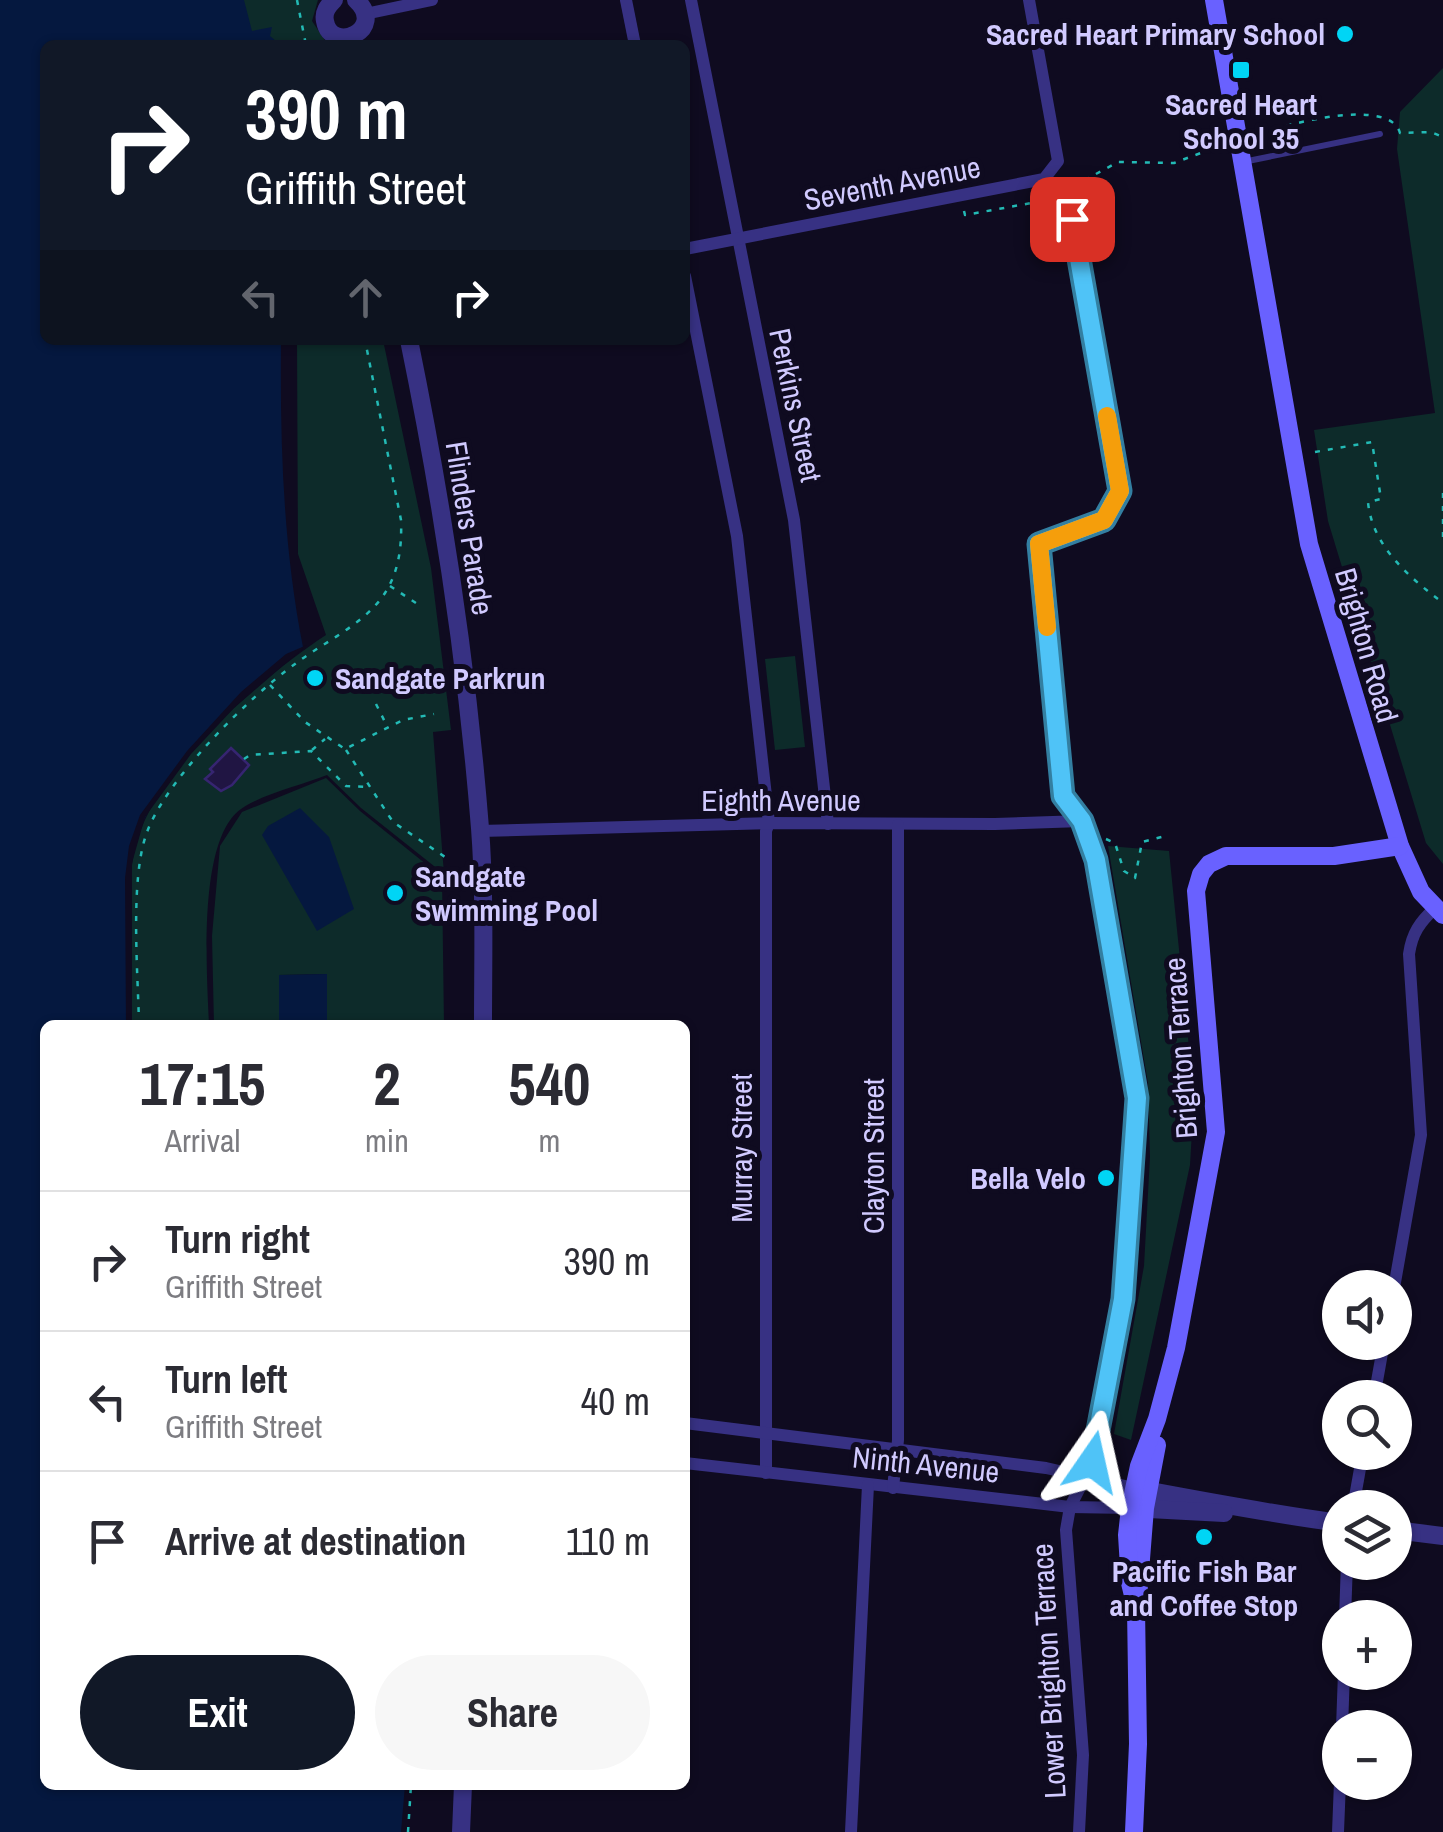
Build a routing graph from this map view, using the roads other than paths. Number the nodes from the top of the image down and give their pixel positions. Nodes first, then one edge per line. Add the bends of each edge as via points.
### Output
1 (334, 0) edge
2 (432, 0) edge
3 (626, 0) edge
4 (692, 0) edge
5 (1029, 0) edge
6 (1214, 0) edge
7 (360, 7) edge
8 (346, 40) edge
9 (349, 40) edge
10 (635, 40) edge
11 (1380, 134) dead end
12 (1242, 162) junction
13 (1072, 219) dead end
14 (737, 239) junction
15 (690, 248) edge
16 (690, 301) edge
17 (410, 345) edge
18 (1082, 821) junction
19 (770, 824) junction
20 (828, 824) junction
21 (898, 824) junction
22 (480, 832) junction
23 (1400, 846) junction
24 (1439, 912) edge
25 (483, 1020) edge
26 (1397, 1270) edge
27 (690, 1424) edge
28 (766, 1434) junction
29 (897, 1449) junction
30 (690, 1464) edge
31 (766, 1473) junction
32 (1087, 1478) junction
33 (868, 1485) junction
34 (893, 1488) junction
35 (1139, 1499) junction
36 (1070, 1507) junction
37 (1322, 1521) edge
38 (1412, 1532) edge
39 (1443, 1536) edge
40 (464, 1790) edge
41 (1339, 1800) edge
42 (461, 1832) edge
43 (851, 1832) edge
44 (1079, 1832) edge
45 (1134, 1832) edge
46 (1338, 1832) edge

1 - 8 street via 325,24
2 - 7 street
3 - 10 street
4 - 14 street, Perkins Street
5 - 14 street, Seventh Avenue via 1058,162 1044,179
6 - 12 main road, Brighton Road
7 - 9 street via 360,32
11 - 12 lane
12 - 23 main road, Brighton Road via 1309,544
13 - 18 street via 1120,491 1104,520 1039,544 1063,796
14 - 15 street, Seventh Avenue
14 - 20 street, Perkins Street via 794,520
16 - 19 street via 736,536
17 - 22 street, Flinders Parade via 442,504
18 - 21 street, Eighth Avenue
18 - 32 street via 1096,860 1137,1098 1123,1299
19 - 20 street, Eighth Avenue
19 - 22 street, Eighth Avenue
19 - 28 street, Murray Street
20 - 21 street, Eighth Avenue
21 - 29 street, Clayton Street
22 - 25 street, Flinders Parade
23 - 24 main road, Brighton Road via 1421,892
23 - 35 main road, Brighton Terrace via 1334,856 1226,856 1200,874 1196,892 1216,1132 1158,1439
24 - 26 street, Brighton Road via 1419,923 1409,954 1421,1135
27 - 28 street, Ninth Avenue
28 - 29 street, Ninth Avenue
28 - 31 street, Murray Street
29 - 32 street, Ninth Avenue
29 - 34 street, Clayton Street
30 - 31 street, Ninth Avenue
31 - 33 street, Ninth Avenue
32 - 35 street, Ninth Avenue
32 - 36 street
33 - 34 street, Ninth Avenue
33 - 43 street
34 - 36 street, Ninth Avenue
35 - 36 street, Ninth Avenue
35 - 37 street, Ninth Avenue
35 - 45 main road, Brighton Terrace via 1127,1535 1136,1608
36 - 44 street, Lower Brighton Terrace via 1066,1530 1083,1754
38 - 39 street
40 - 42 street
41 - 46 street

